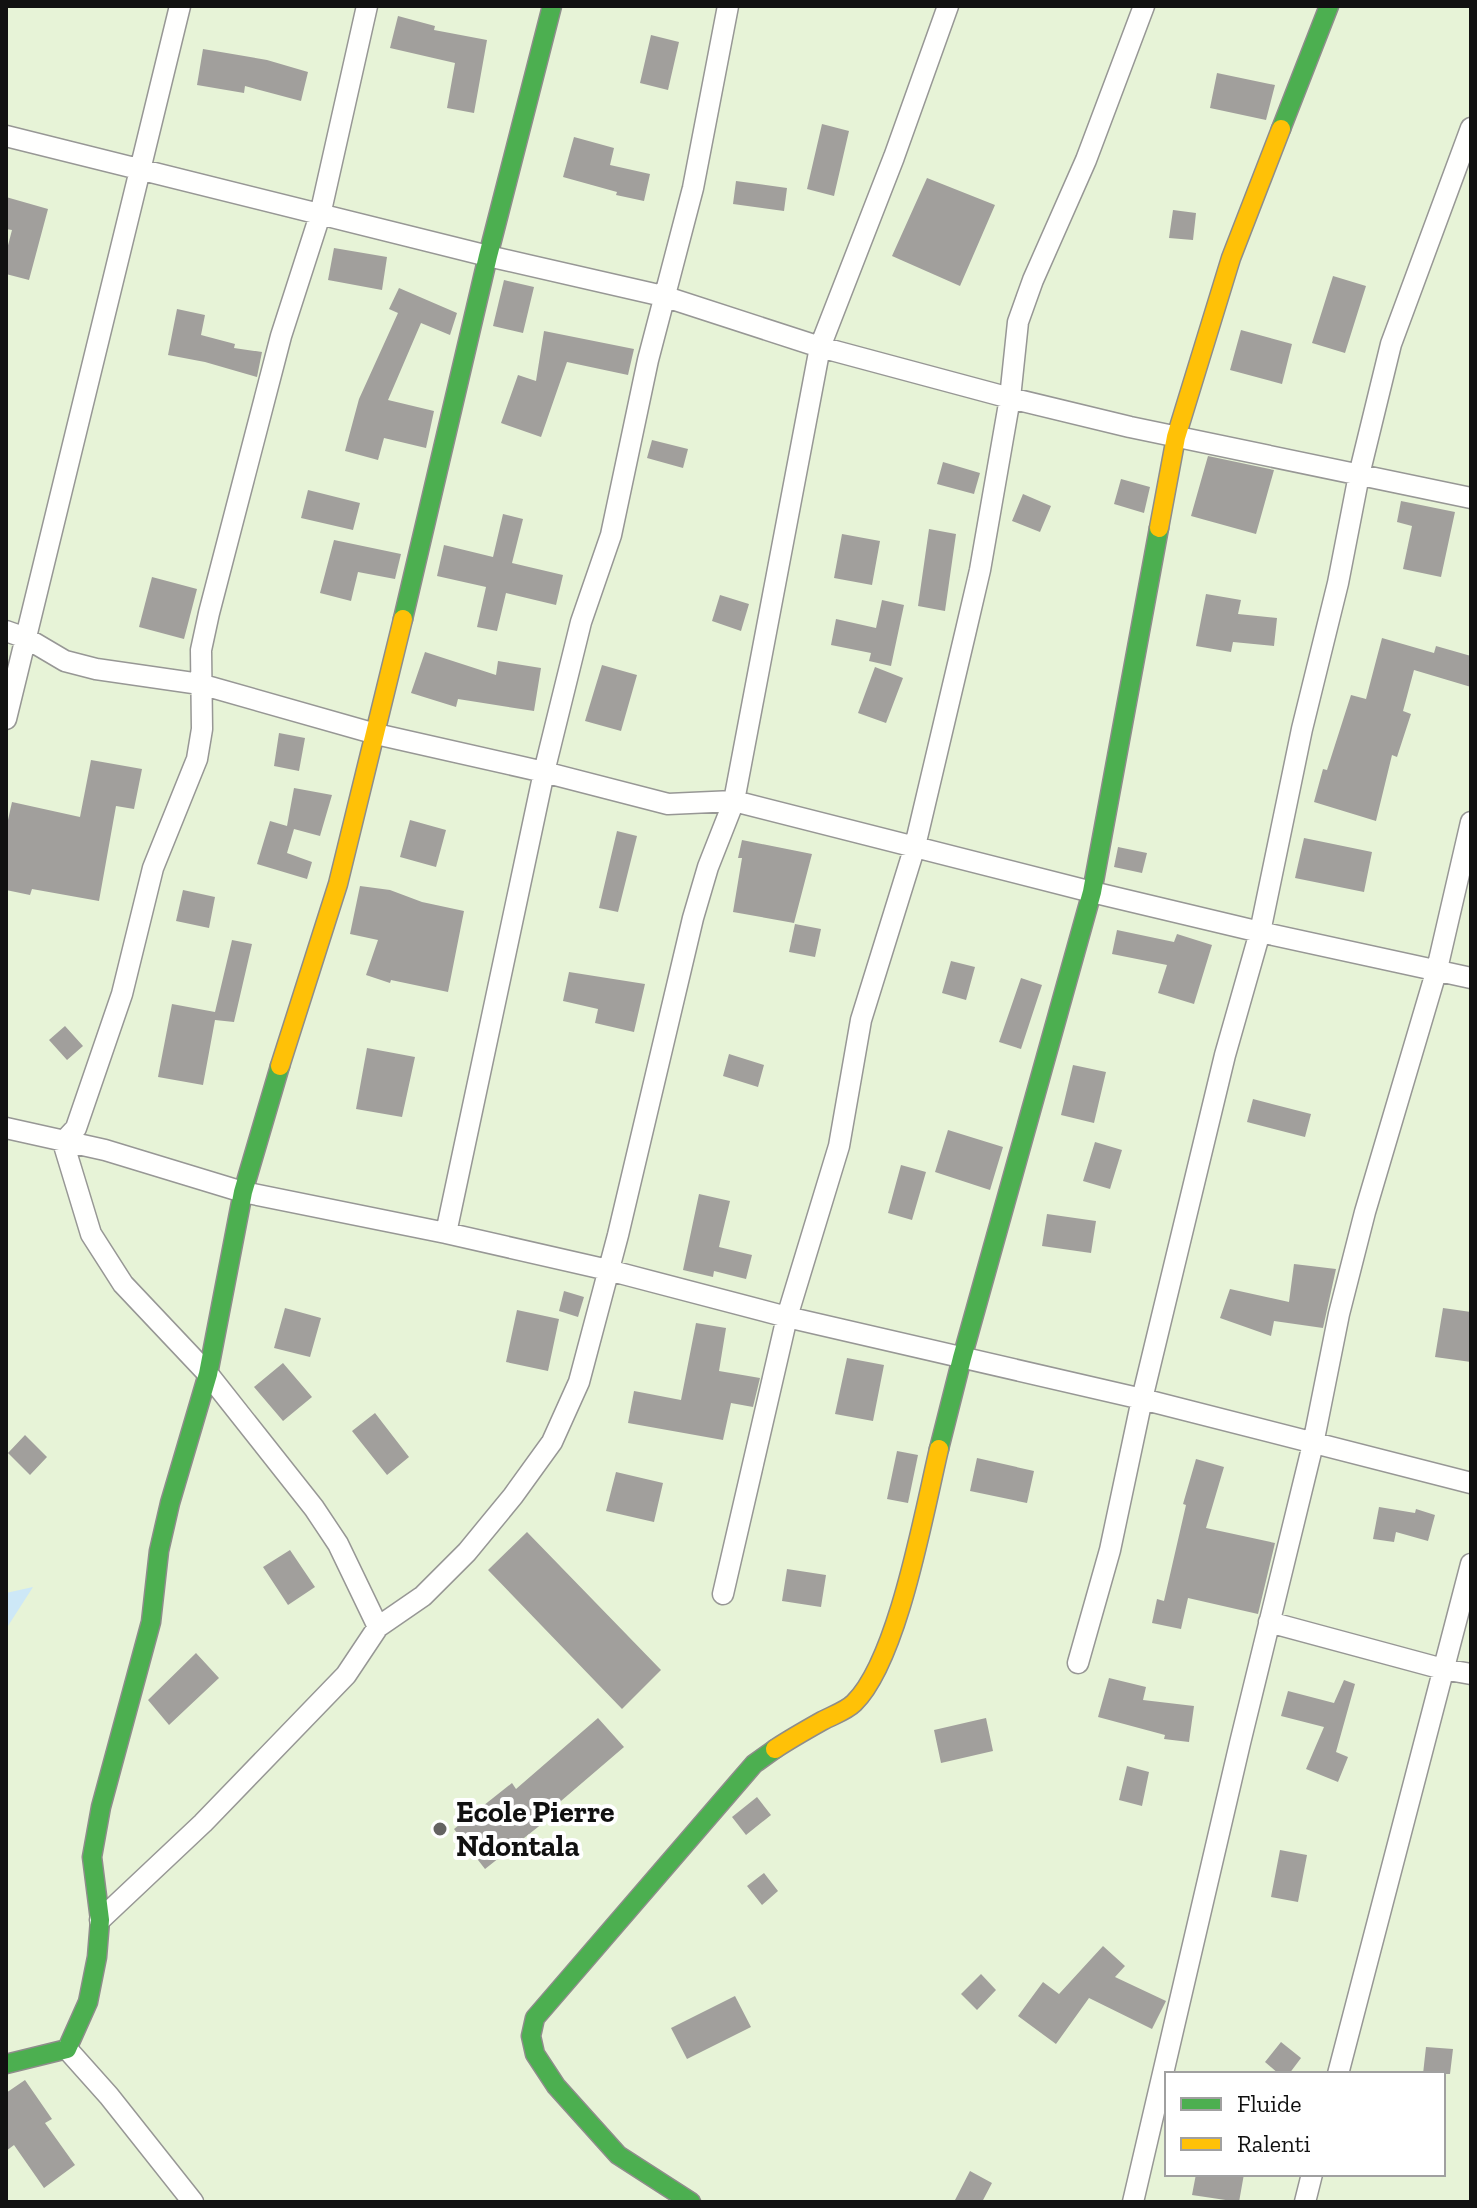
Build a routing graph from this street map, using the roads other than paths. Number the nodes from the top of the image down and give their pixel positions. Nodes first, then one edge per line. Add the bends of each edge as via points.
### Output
1 (180, 6) edge
2 (367, 6) edge
3 (552, 6) edge
4 (728, 6) edge
5 (948, 6) edge
6 (1144, 6) edge
7 (1329, 6) edge
8 (1471, 128) edge
9 (6, 136) edge
10 (139, 170) junction
11 (320, 215) junction
12 (488, 256) junction
13 (663, 296) junction
14 (820, 347) junction
15 (1010, 398) junction
16 (1176, 437) junction
17 (1359, 475) junction
18 (1471, 498) edge
19 (6, 631) edge
20 (26, 638) junction
21 (200, 684) junction
22 (6, 719) edge
23 (376, 734) junction
24 (544, 772) junction
25 (734, 801) junction
26 (1471, 822) edge
27 (915, 846) junction
28 (1092, 892) junction
29 (1260, 932) junction
30 (1437, 969) junction
31 (1471, 978) edge
32 (6, 1128) edge
33 (63, 1142) junction
34 (243, 1192) junction
35 (446, 1233) junction
36 (608, 1270) junction
37 (787, 1317) junction
38 (962, 1358) junction
39 (208, 1374) junction
40 (1142, 1399) junction
41 (1313, 1444) junction
42 (1471, 1483) edge
43 (1471, 1564) edge
44 (723, 1594) dead end
45 (1269, 1622) junction
46 (378, 1627) junction
47 (1078, 1663) dead end
48 (1443, 1669) junction
49 (1471, 1674) edge
50 (100, 1920) junction
51 (67, 2049) junction
52 (6, 2064) edge
53 (1339, 2072) edge
54 (1312, 2176) edge
55 (193, 2202) edge
56 (691, 2202) edge
57 (1133, 2202) edge
58 (1305, 2202) edge

1 - 10 street
2 - 11 street
3 - 12 street
4 - 13 street via 693,188
5 - 14 street
6 - 15 street via 1018,322
7 - 16 street via 1231,258
8 - 17 street via 1391,344
9 - 10 street
10 - 11 street
10 - 20 street
11 - 12 street
11 - 21 street via 249,451 206,626
12 - 13 street
12 - 23 street
13 - 14 street
13 - 24 street via 611,535 581,622
14 - 15 street
14 - 25 street
15 - 16 street
15 - 27 street via 980,570
16 - 17 street
16 - 28 street
17 - 18 street
17 - 29 street
19 - 20 street
20 - 21 street via 65,661
20 - 22 street
21 - 23 street
21 - 33 street via 197,759 153,868 122,994 76,1128
23 - 24 street
23 - 34 street via 329,919
24 - 25 street via 668,804
24 - 35 street
25 - 27 street
25 - 36 street via 693,918
26 - 30 street
27 - 28 street
27 - 37 street via 861,1020 839,1146
28 - 29 street
28 - 38 street
29 - 30 street
29 - 40 street
30 - 31 street
30 - 41 street via 1365,1212
32 - 33 street
33 - 34 street
33 - 39 street via 91,1234 123,1284
34 - 35 street
34 - 39 street
35 - 36 street
36 - 37 street
36 - 46 street via 579,1382 552,1442 467,1552 423,1596
37 - 38 street
37 - 44 street
38 - 40 street
38 - 56 street via 906,1583 871,1683 852,1705 754,1764 535,2018 535,2054 556,2086 618,2155
39 - 46 street via 314,1508 338,1544
39 - 50 street via 170,1503 151,1622 101,1807 92,1857
40 - 41 street
40 - 47 street via 1110,1550
41 - 42 street
41 - 45 street
43 - 48 street
45 - 48 street
45 - 57 street
46 - 50 street via 346,1675
48 - 49 street
48 - 53 street
50 - 51 street via 88,2002
51 - 52 street
51 - 55 street
54 - 58 street

